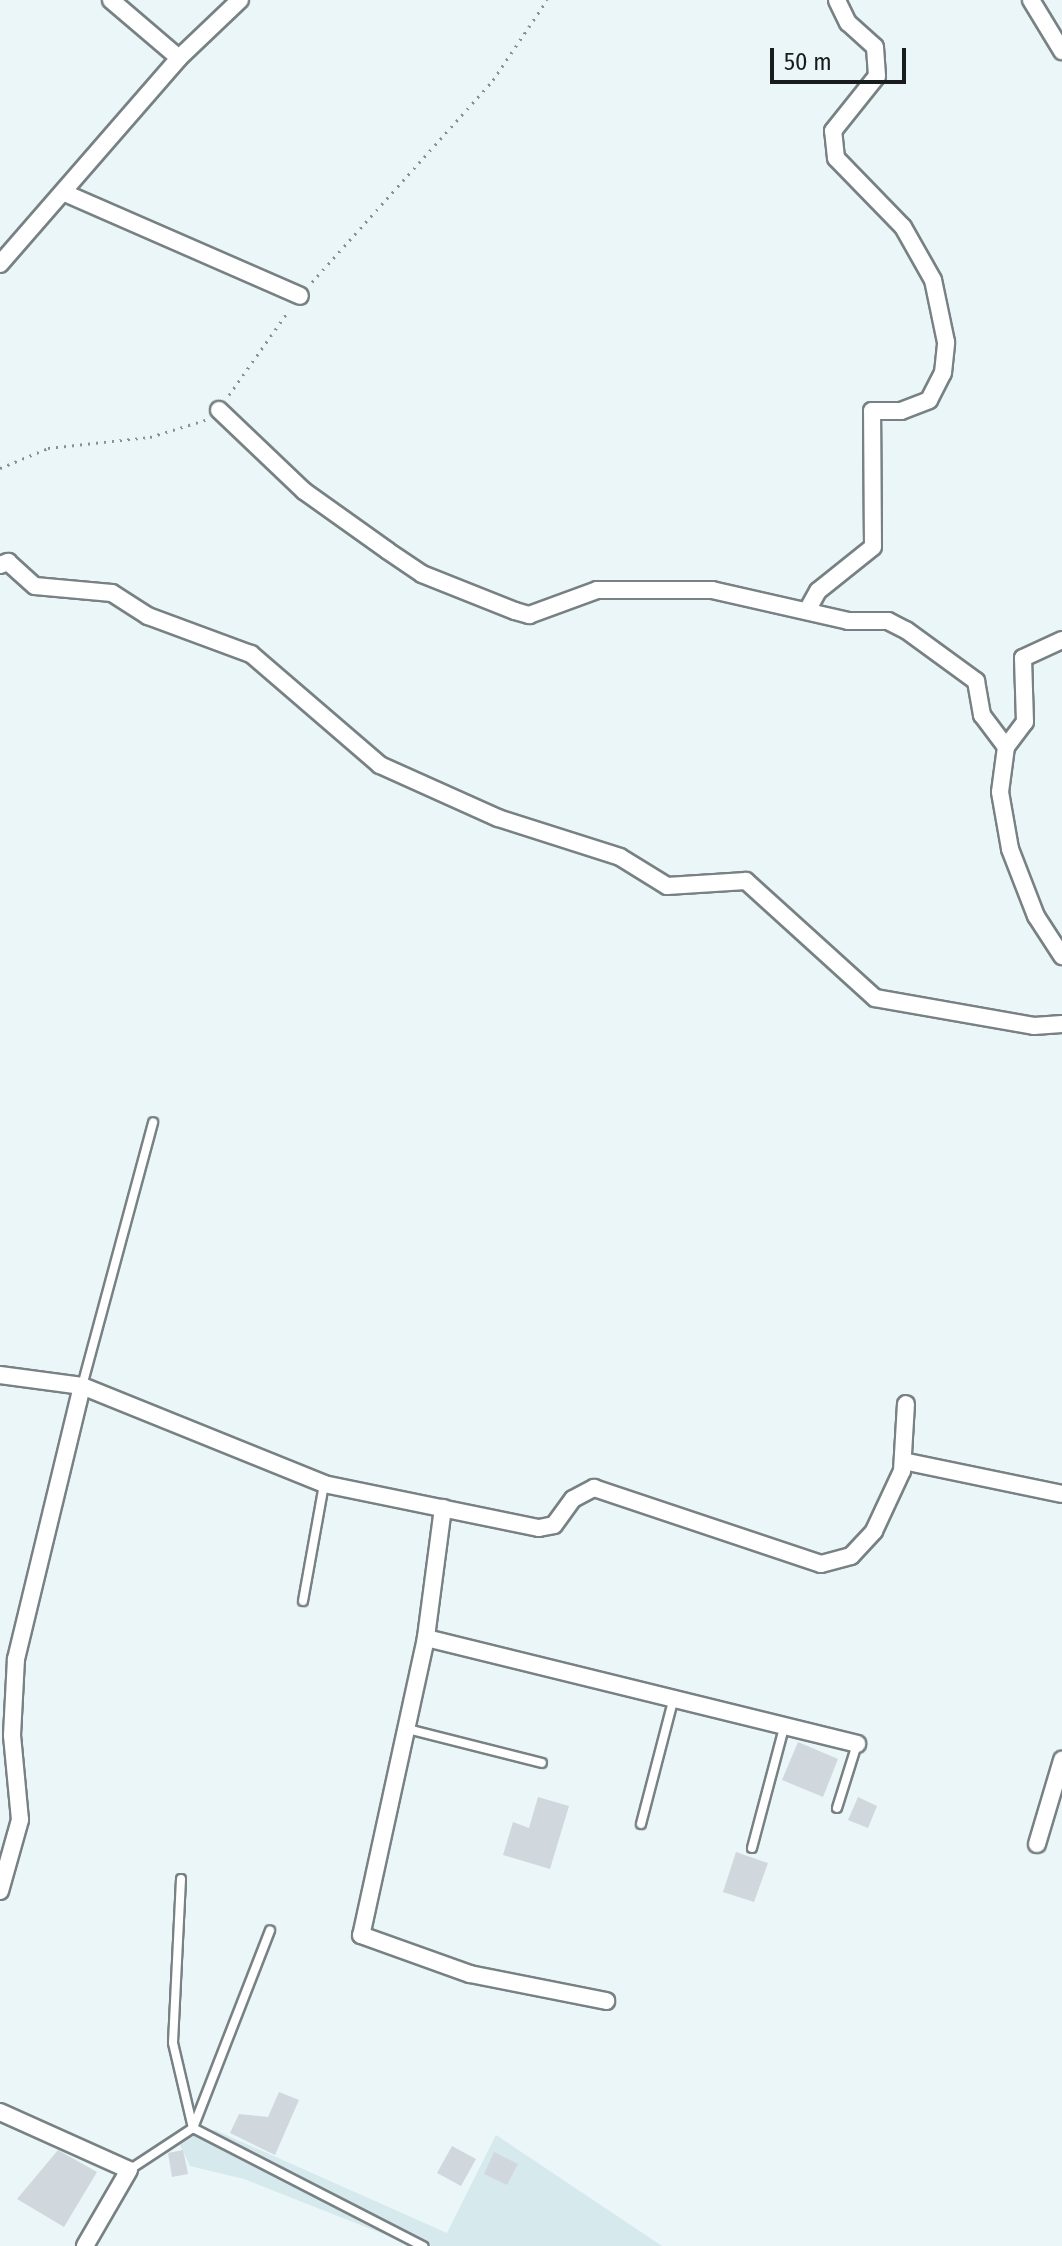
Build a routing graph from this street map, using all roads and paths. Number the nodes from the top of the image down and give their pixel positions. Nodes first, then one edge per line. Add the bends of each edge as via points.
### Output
1 (111, 0) edge
2 (837, 0) edge
3 (1031, 0) edge
4 (234, 2) edge
5 (1062, 51) edge
6 (179, 58) junction
7 (67, 194) junction
8 (0, 264) edge
9 (300, 296) dead end
10 (219, 410) dead end
11 (0, 565) edge
12 (808, 609) junction
13 (1062, 640) edge
14 (1006, 747) junction
15 (1062, 956) edge
16 (1062, 1024) edge
17 (153, 1122) dead end
18 (0, 1375) edge
19 (82, 1386) junction
20 (906, 1404) dead end
21 (903, 1461) junction
22 (324, 1484) junction
23 (1062, 1494) edge
24 (443, 1508) junction
25 (303, 1601) dead end
26 (426, 1638) junction
27 (675, 1695) junction
28 (785, 1724) junction
29 (408, 1729) junction
30 (6, 1733) edge
31 (857, 1744) joint
32 (1062, 1760) edge
33 (542, 1763) dead end
34 (837, 1808) dead end
35 (641, 1824) dead end
36 (1037, 1844) dead end
37 (752, 1848) dead end
38 (181, 1879) dead end
39 (0, 1891) edge
40 (270, 1931) dead end
41 (606, 2001) dead end
42 (0, 2112) edge
43 (193, 2128) junction
44 (129, 2170) junction
45 (85, 2246) edge
46 (423, 2246) edge

1 - 6 street
2 - 12 street via 848,23 875,47 877,76 833,131 836,158 903,227 933,280 946,342 943,373 929,400 901,411 872,411 873,547 818,591
3 - 5 street
4 - 6 street
6 - 7 street
7 - 8 street
7 - 9 street
10 - 12 street via 304,491 388,551 422,574 515,611 529,615 582,593 620,588 712,590
11 - 16 street via 8,562 35,586 112,593 148,616 251,654 380,765 498,818 620,857 667,886 746,881 875,998 1034,1026
12 - 14 street via 848,621 888,621 906,630 976,681 982,715
13 - 14 street via 1023,658 1025,722
14 - 15 street via 999,765 1006,836 1036,916
17 - 19 lane
18 - 19 street
19 - 22 street
19 - 30 street via 33,1573
20 - 21 street
21 - 23 street
21 - 24 street via 874,1531 851,1556 830,1564 594,1488 573,1499 554,1525 539,1528
22 - 24 street
22 - 25 lane
24 - 26 street
26 - 27 street
26 - 29 street
27 - 28 street
27 - 35 lane
28 - 31 street
28 - 37 lane
29 - 33 lane
29 - 41 street via 361,1935 470,1974
30 - 39 street via 20,1820
31 - 34 lane
32 - 36 street
38 - 43 lane via 173,2043
40 - 43 lane
42 - 44 street
43 - 44 lane
43 - 46 lane
44 - 45 street

